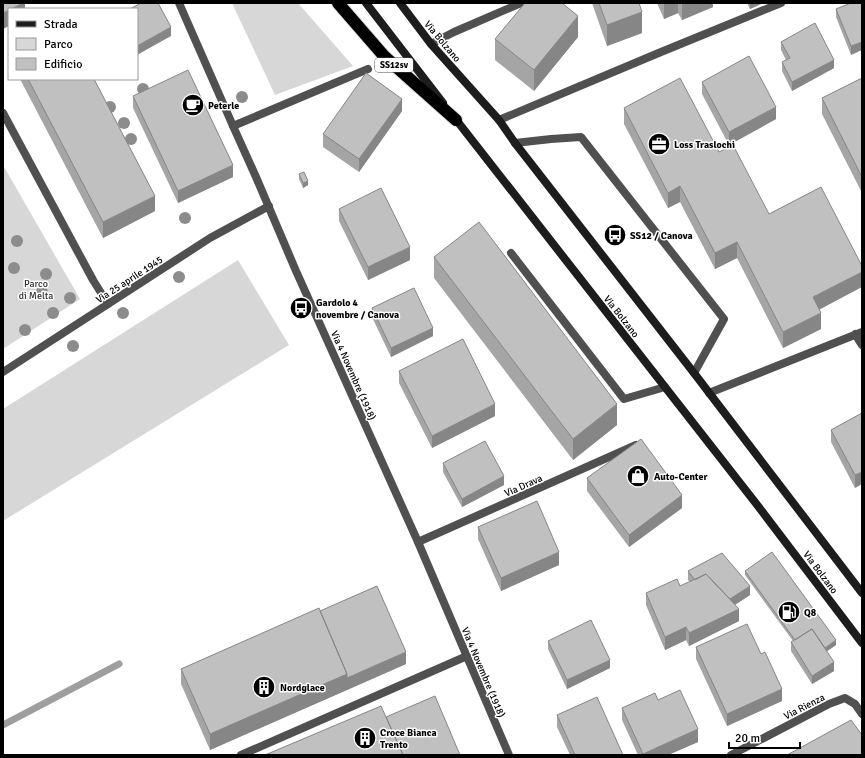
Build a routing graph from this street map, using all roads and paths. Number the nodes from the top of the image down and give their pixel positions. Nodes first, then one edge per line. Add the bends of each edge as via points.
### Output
1 (179, 3) edge
2 (338, 3) edge
3 (366, 3) edge
4 (400, 3) edge
5 (521, 3) edge
6 (781, 3) edge
7 (431, 44) junction
8 (368, 69) dead end
9 (3, 112) edge
10 (456, 120) junction
11 (499, 120) junction
12 (233, 126) junction
13 (515, 143) junction
14 (269, 206) junction
15 (511, 253) dead end
16 (108, 304) junction
17 (859, 333) edge
18 (862, 345) edge
19 (3, 372) edge
20 (694, 373) junction
21 (665, 387) junction
22 (709, 393) junction
23 (636, 445) edge
24 (418, 542) junction
25 (862, 593) edge
26 (862, 642) edge
27 (466, 656) junction
28 (862, 714) edge
29 (241, 755) edge
30 (509, 755) edge
31 (731, 755) edge

1 - 12 street, Via 4 Novembre (1918)
2 - 10 highway, SS12sv via 384,56
3 - 10 main road, Via Bolzano
4 - 7 main road, Via Bolzano
5 - 7 street
6 - 11 street
7 - 11 main road, Via Bolzano
8 - 12 street
9 - 16 street
10 - 21 main road, Via Bolzano
11 - 13 main road, Via Bolzano
12 - 14 street, Via 4 Novembre (1918)
13 - 20 main road, Via Bolzano
13 - 20 street via 581,137 714,306 724,319
14 - 16 street, Via 25 aprile 1945 via 210,238
14 - 24 street, Via 4 Novembre (1918)
15 - 21 street via 624,398
16 - 19 street, Via 25 aprile 1945
17 - 18 street
17 - 22 street
20 - 22 main road, Via Bolzano
21 - 26 main road, Via Bolzano
22 - 25 main road, Via Bolzano
23 - 24 street, Via Drava
24 - 27 street, Via 4 Novembre (1918)
27 - 29 street
27 - 30 street, Via 4 Novembre (1918)
28 - 31 street, Via Rienza via 855,704 845,698

